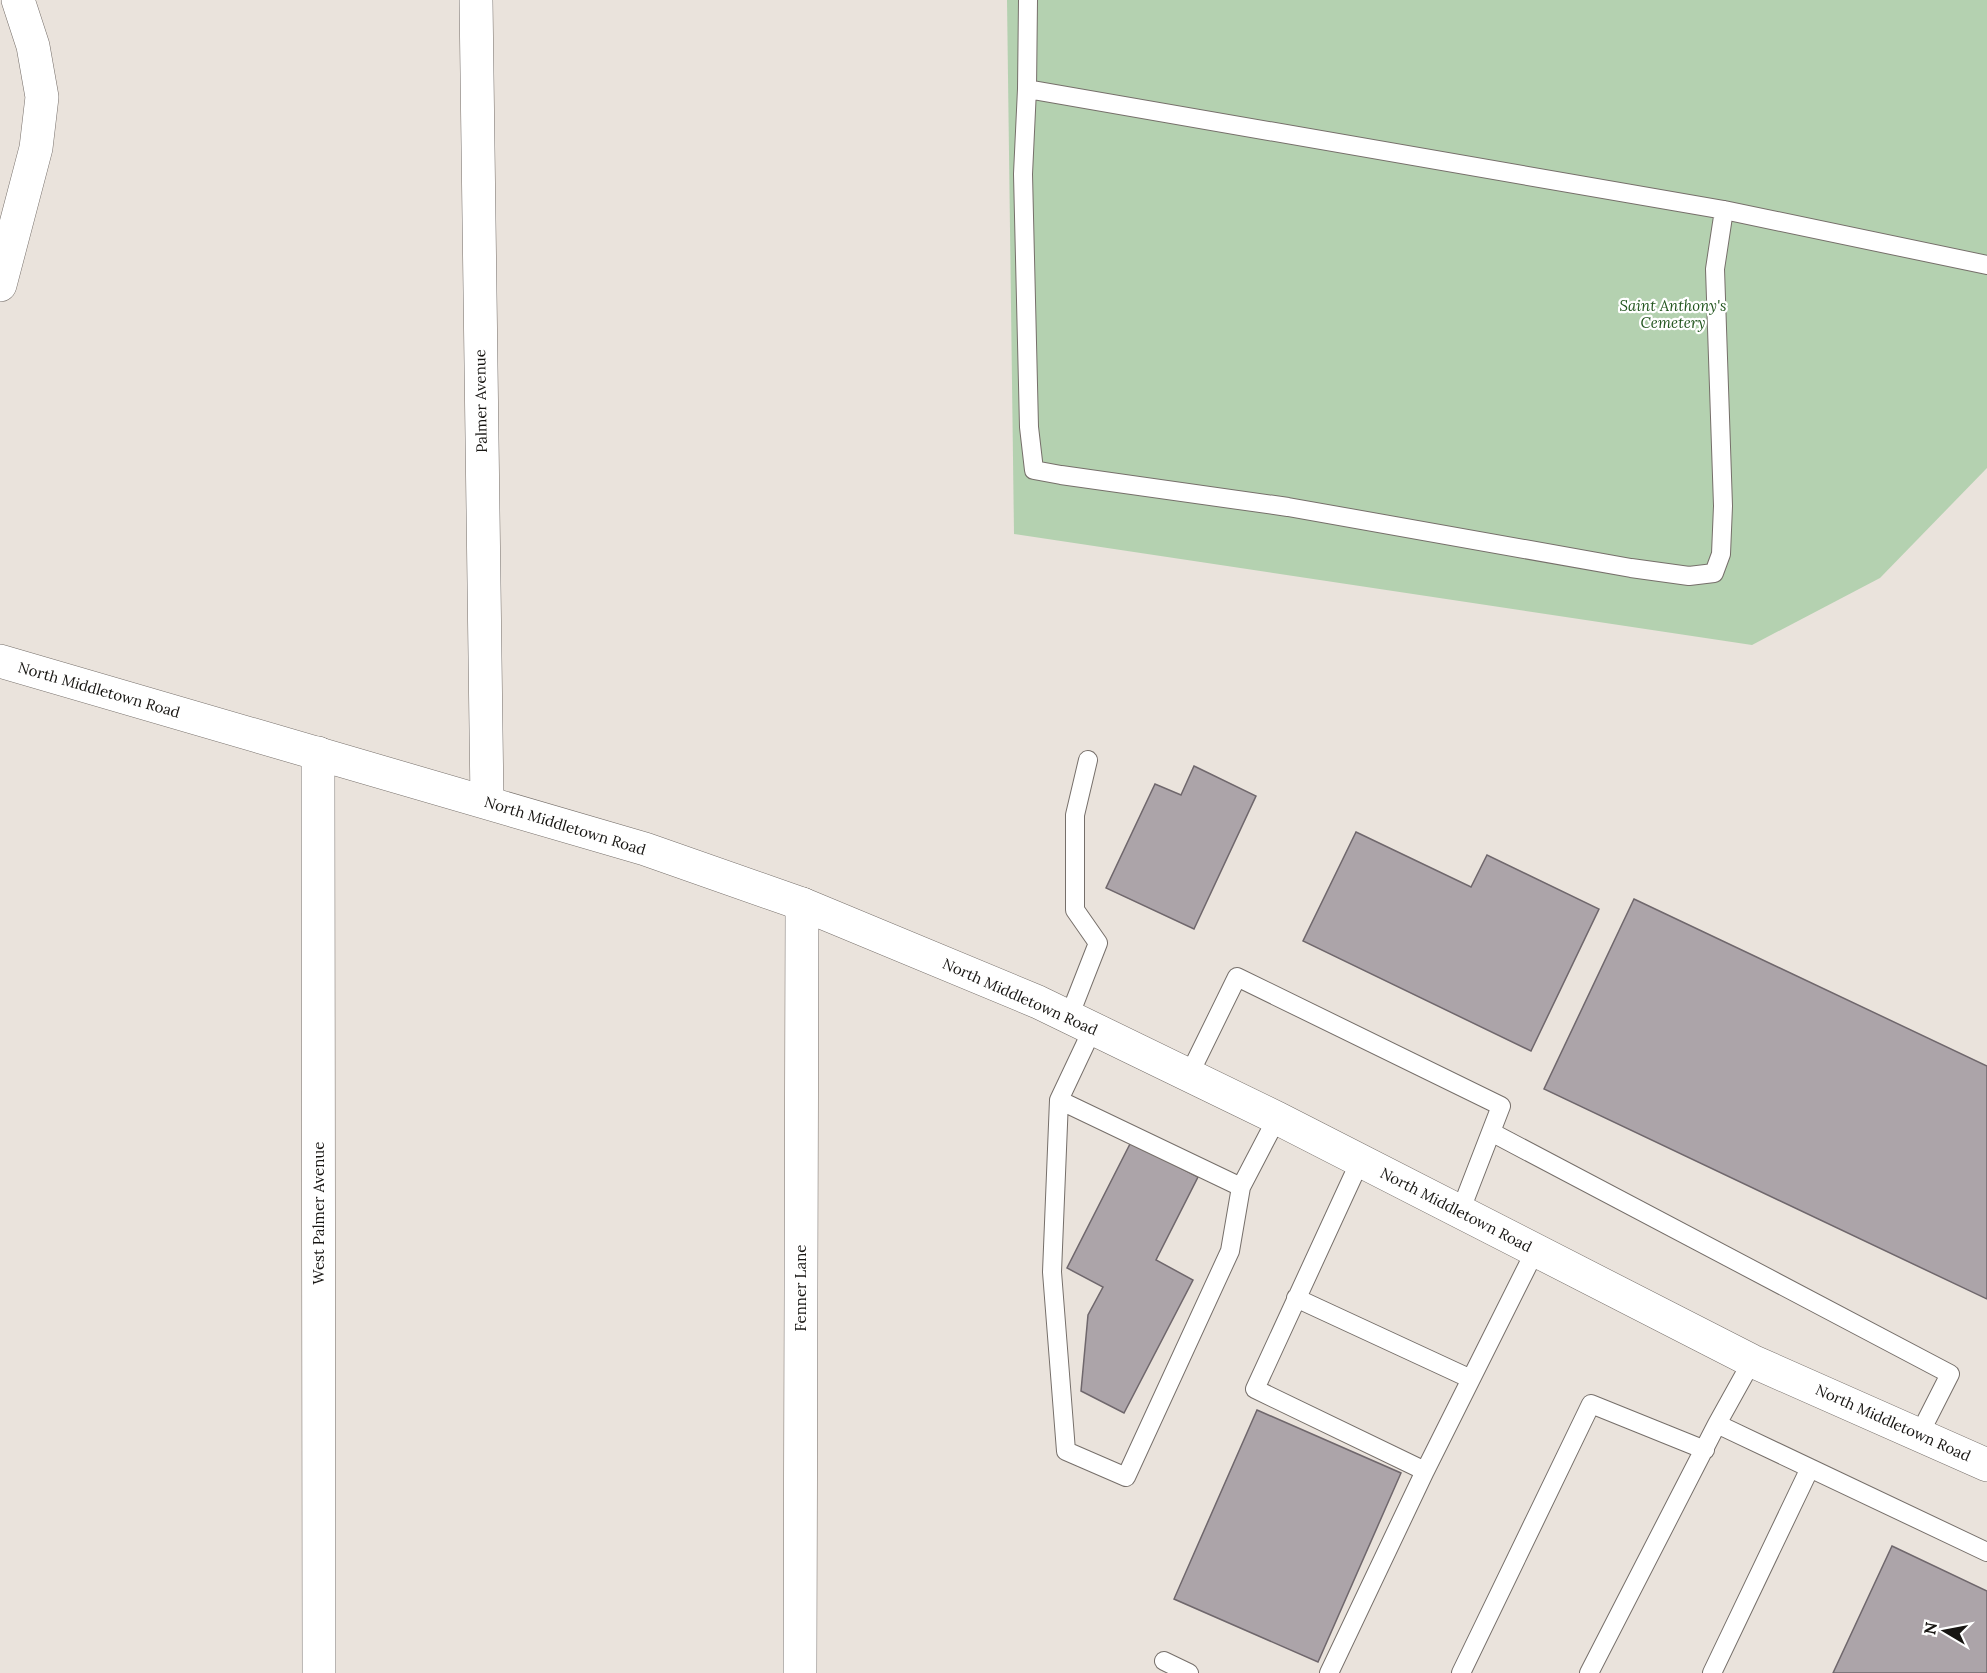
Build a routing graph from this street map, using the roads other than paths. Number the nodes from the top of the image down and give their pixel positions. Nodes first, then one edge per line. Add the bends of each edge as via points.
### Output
1 (18, 0) edge
2 (476, 0) edge
3 (1028, 0) edge
4 (1027, 89) junction
5 (1724, 210) junction
6 (1987, 265) edge
7 (0, 285) edge
8 (0, 661) edge
9 (318, 753) junction
10 (1088, 760) dead end
11 (487, 802) junction
12 (802, 904) junction
13 (1081, 1023) junction
14 (1189, 1075) junction
15 (1059, 1100) junction
16 (1277, 1118) junction
17 (1491, 1132) junction
18 (1360, 1161) junction
19 (1241, 1187) junction
20 (1460, 1212) junction
21 (1535, 1251) junction
22 (1296, 1298) junction
23 (1752, 1361) junction
24 (1471, 1379) junction
25 (1717, 1424) junction
26 (1919, 1435) junction
27 (1706, 1450) junction
28 (1987, 1465) edge
29 (1810, 1468) junction
30 (1425, 1471) junction
31 (1987, 1552) edge
32 (1164, 1662) dead end
33 (319, 1673) edge
34 (800, 1673) edge
35 (1189, 1673) edge
36 (1329, 1673) edge
37 (1461, 1673) edge
38 (1589, 1673) edge
39 (1712, 1673) edge

1 - 7 street via 33,46 42,97 36,148
2 - 11 street, Palmer Avenue
3 - 4 lane
4 - 5 lane
4 - 5 lane via 1023,174 1029,428 1034,470 1061,475 1288,507 1631,568 1689,576 1714,573 1720,554 1723,506 1715,269
5 - 6 lane
8 - 9 street, North Middletown Road
9 - 11 street, North Middletown Road
9 - 33 street, West Palmer Avenue
10 - 13 lane via 1075,815 1075,910 1098,943
11 - 12 street, North Middletown Road via 645,849
12 - 13 street, North Middletown Road
12 - 34 street, Fenner Lane
13 - 14 street, North Middletown Road
13 - 15 lane
14 - 16 street, North Middletown Road
14 - 17 lane via 1237,977 1501,1106
15 - 19 lane
15 - 19 lane via 1052,1272 1066,1451 1126,1477 1230,1251
16 - 18 street, North Middletown Road
16 - 19 lane
17 - 20 lane
17 - 26 lane via 1950,1374
18 - 20 street, North Middletown Road
18 - 22 lane
20 - 21 street, North Middletown Road
21 - 23 street, North Middletown Road
21 - 24 lane
22 - 24 lane
22 - 30 lane via 1255,1389
23 - 25 lane
23 - 26 street, North Middletown Road
24 - 30 lane
25 - 27 lane
25 - 29 lane
26 - 28 street, North Middletown Road
27 - 37 lane via 1590,1404
27 - 38 lane
29 - 31 lane
29 - 39 lane
30 - 36 lane
32 - 35 lane

